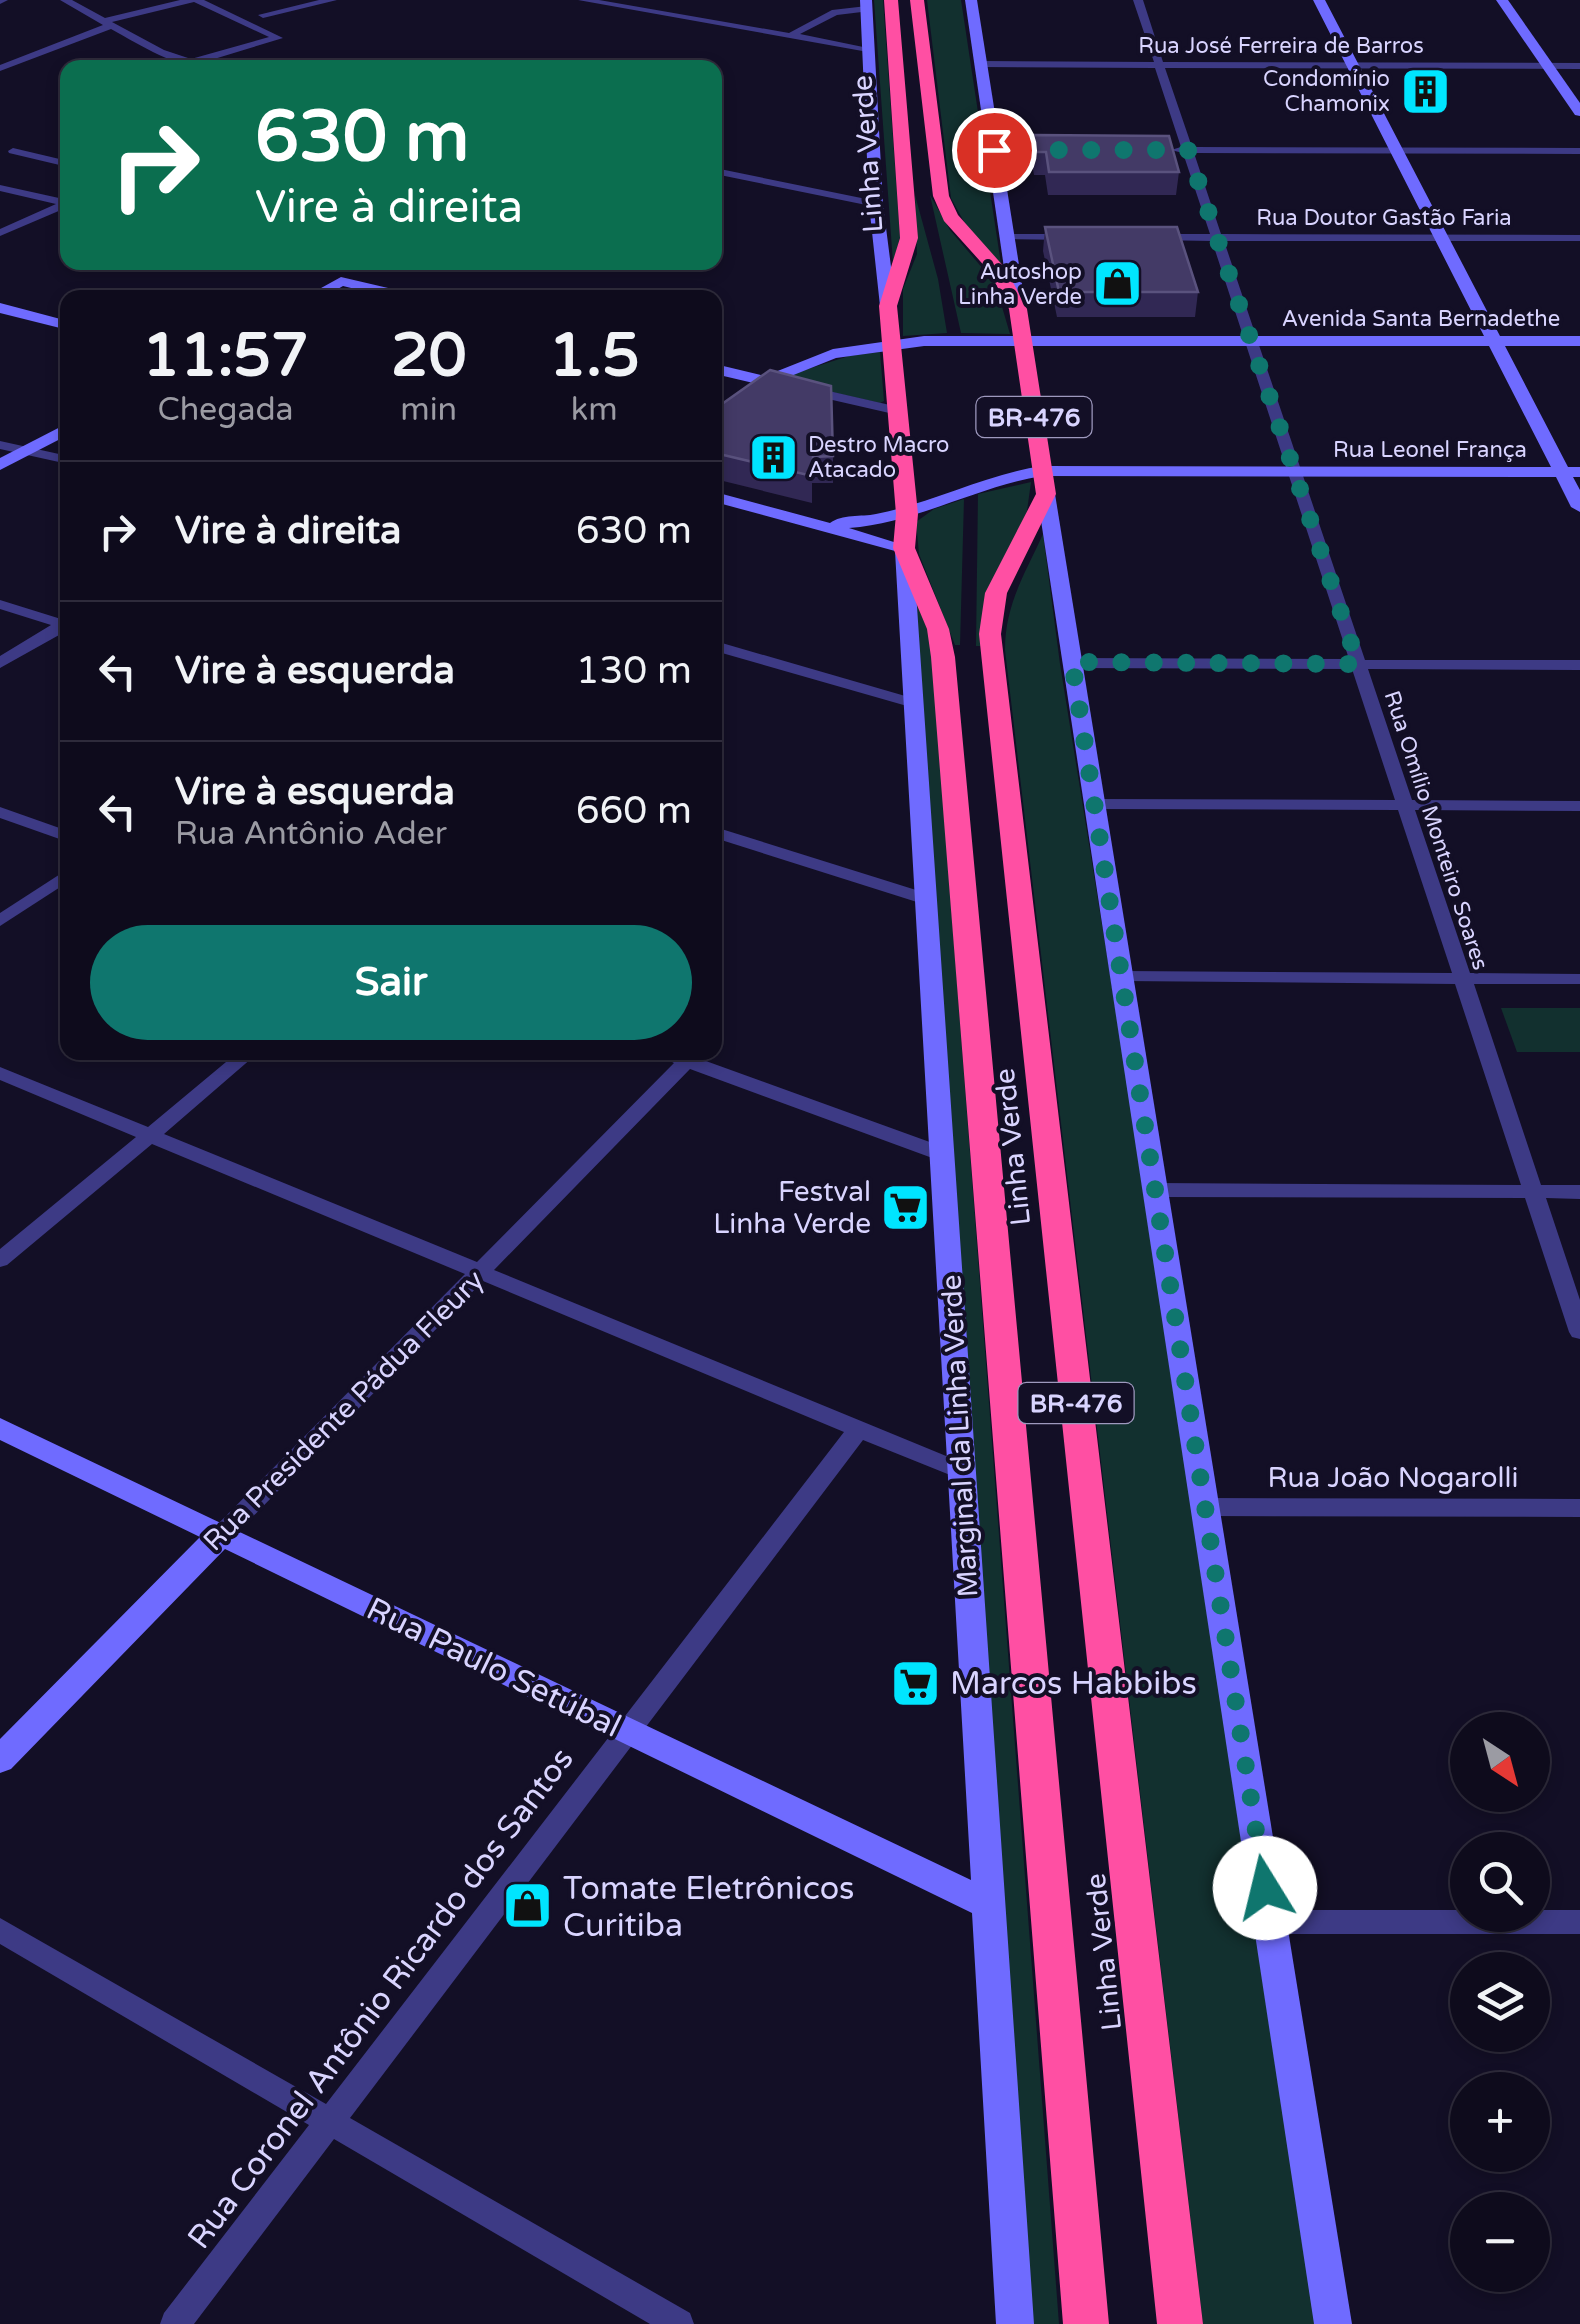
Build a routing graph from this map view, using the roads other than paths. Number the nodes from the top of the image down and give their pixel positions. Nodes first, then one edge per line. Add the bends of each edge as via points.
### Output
1 (65, 0) edge
2 (195, 0) edge
3 (253, 0) edge
4 (332, 0) edge
5 (583, 0) edge
6 (891, 0) edge
7 (916, 0) edge
8 (971, 0) edge
9 (1138, 0) edge
10 (1319, 0) edge
11 (1502, 0) edge
12 (866, 4) edge
13 (276, 12) junction
14 (263, 14) dead end
15 (107, 23) junction
16 (790, 36) junction
17 (868, 49) junction
18 (174, 60) edge
19 (196, 60) edge
20 (981, 64) junction
21 (1159, 64) junction
22 (1352, 65) junction
23 (1548, 66) junction
24 (1580, 66) edge
25 (0, 68) edge
26 (1580, 112) edge
27 (994, 150) junction
28 (1074, 150) edge
29 (1169, 150) edge
30 (1188, 150) junction
31 (1396, 150) junction
32 (1580, 150) edge
33 (13, 152) dead end
34 (60, 162) edge
35 (722, 172) edge
36 (2, 188) edge
37 (60, 201) edge
38 (876, 204) junction
39 (60, 206) edge
40 (0, 234) edge
41 (1007, 237) junction
42 (1084, 237) edge
43 (1140, 237) edge
44 (1217, 237) junction
45 (1441, 238) junction
46 (1580, 238) edge
47 (325, 290) edge
48 (379, 290) edge
49 (888, 306) junction
50 (0, 308) edge
51 (1018, 309) junction
52 (60, 324) edge
53 (1022, 340) junction
54 (1251, 340) junction
55 (1494, 340) junction
56 (1580, 340) edge
57 (891, 343) junction
58 (722, 371) edge
59 (760, 385) junction
60 (898, 412) junction
61 (60, 432) edge
62 (0, 445) edge
63 (24, 452) junction
64 (60, 459) edge
65 (0, 465) edge
66 (1294, 472) junction
67 (1571, 472) edge
68 (1044, 483) junction
69 (722, 499) edge
70 (1580, 507) edge
71 (907, 514) junction
72 (809, 521) junction
73 (904, 548) junction
74 (0, 604) edge
75 (60, 622) edge
76 (60, 628) edge
77 (722, 648) edge
78 (732, 651) junction
79 (722, 659) edge
80 (1072, 662) junction
81 (0, 663) edge
82 (1358, 664) junction
83 (1580, 664) edge
84 (913, 703) junction
85 (1094, 804) junction
86 (1405, 805) junction
87 (1580, 806) edge
88 (0, 812) edge
89 (60, 834) edge
90 (722, 834) edge
91 (60, 880) edge
92 (926, 899) junction
93 (0, 922) edge
94 (1122, 976) junction
95 (1462, 978) junction
96 (1580, 978) edge
97 (240, 1060) edge
98 (682, 1060) edge
99 (687, 1062) junction
100 (0, 1073) edge
101 (150, 1135) junction
102 (942, 1154) junction
103 (1155, 1190) junction
104 (1534, 1192) junction
105 (1580, 1192) edge
106 (0, 1260) edge
107 (480, 1272) junction
108 (1580, 1332) edge
109 (0, 1428) edge
110 (859, 1430) junction
111 (960, 1472) junction
112 (1205, 1507) junction
113 (1580, 1508) edge
114 (221, 1535) junction
115 (627, 1732) junction
116 (0, 1760) edge
117 (989, 1905) junction
118 (1270, 1922) junction
119 (1580, 1922) edge
120 (0, 1930) edge
121 (330, 2121) junction
122 (175, 2324) edge
123 (679, 2324) edge
124 (1014, 2324) edge
125 (1086, 2324) edge
126 (1180, 2324) edge
127 (1333, 2324) edge

1 - 15 street
2 - 15 street
2 - 19 street via 278,38
3 - 13 street
4 - 13 street
5 - 16 street
6 - 49 highway, Linha Verde / BR-476 via 908,238
7 - 51 highway, BR-476 via 941,196 950,217 997,269
8 - 20 main road
9 - 21 street, Rua Omílio Monteiro Soares
10 - 22 main road
11 - 23 main road
12 - 16 street
12 - 17 main road
13 - 14 street
15 - 18 street
15 - 25 street
16 - 17 street
17 - 38 main road
20 - 21 street, Rua José Ferreira de Barros
20 - 27 main road
21 - 22 street, Rua José Ferreira de Barros
21 - 30 street, Rua Omílio Monteiro Soares
22 - 23 street, Rua José Ferreira de Barros
22 - 31 main road
23 - 24 street, Rua José Ferreira de Barros
23 - 26 main road
27 - 28 street
27 - 41 main road
29 - 30 street
30 - 31 street
30 - 44 street, Rua Omílio Monteiro Soares
31 - 32 street
31 - 45 main road
33 - 34 street
35 - 38 street
36 - 37 street
38 - 49 main road
39 - 40 street
41 - 42 street
41 - 51 main road
43 - 44 street, Rua Doutor Gastão Faria
44 - 45 street, Rua Doutor Gastão Faria
44 - 54 street, Rua Omílio Monteiro Soares
45 - 46 street, Rua Doutor Gastão Faria
45 - 55 main road
47 - 48 main road via 341,281
49 - 57 highway, Linha Verde / BR-476
50 - 52 main road
51 - 53 highway, BR-476
53 - 54 main road, Avenida Santa Bernadethe
53 - 57 main road, Avenida Santa Bernadethe
53 - 68 highway, BR-476
54 - 55 main road, Avenida Santa Bernadethe
54 - 66 street, Rua Omílio Monteiro Soares
55 - 56 main road, Avenida Santa Bernadethe
55 - 67 main road
57 - 59 main road, Avenida Santa Bernadethe via 814,360
57 - 60 highway, Linha Verde / BR-476
58 - 59 main road
59 - 60 street
60 - 71 highway, Linha Verde / BR-476
61 - 63 main road
62 - 63 street
63 - 64 street
63 - 65 main road
66 - 67 main road, Rua Leonel França
66 - 68 main road, Rua Leonel França
66 - 82 street, Rua Omílio Monteiro Soares
67 - 70 main road
68 - 71 main road, Rua Leonel França via 974,484
68 - 80 main road
68 - 126 highway, Linha Verde / BR-476 via 996,593 990,634
69 - 72 main road
71 - 72 main road, Rua Leonel França via 866,522
71 - 73 highway, Linha Verde / BR-476
72 - 73 main road
73 - 84 main road, Marginal da Linha Verde
73 - 125 highway, Linha Verde / BR-476 via 944,657
74 - 75 street
76 - 81 street
77 - 78 street
78 - 79 street
78 - 84 street
80 - 82 street
80 - 85 main road
82 - 83 street
82 - 86 street, Rua Omílio Monteiro Soares
84 - 92 main road, Marginal da Linha Verde
85 - 86 street
85 - 94 main road
86 - 87 street
86 - 95 street, Rua Omílio Monteiro Soares
88 - 89 street
90 - 92 street
91 - 93 street
92 - 102 main road, Marginal da Linha Verde
94 - 95 street
94 - 103 main road
95 - 96 street
95 - 104 street, Rua Omílio Monteiro Soares
97 - 101 street
98 - 99 street
99 - 102 street
99 - 107 street, Rua Presidente Pádua Fleury
100 - 101 street
101 - 106 street
101 - 107 street
102 - 111 main road, Marginal da Linha Verde
103 - 104 street
103 - 112 main road
104 - 105 street
104 - 108 street, Rua Omílio Monteiro Soares
107 - 110 street
107 - 114 street, Rua Presidente Pádua Fleury
109 - 114 main road, Rua Paulo Setúbal
110 - 111 street
110 - 115 street, Rua Coronel Antônio Ricardo dos Santos
111 - 117 main road, Marginal da Linha Verde
112 - 113 street, Rua João Nogarolli
112 - 118 main road
114 - 115 main road, Rua Paulo Setúbal
114 - 116 main road, Rua Presidente Pádua Fleury
115 - 117 main road, Rua Paulo Setúbal
115 - 121 street, Rua Coronel Antônio Ricardo dos Santos
117 - 124 main road, Marginal da Linha Verde
118 - 119 street
118 - 127 main road
120 - 121 street
121 - 122 street, Rua Coronel Antônio Ricardo dos Santos
121 - 123 street

